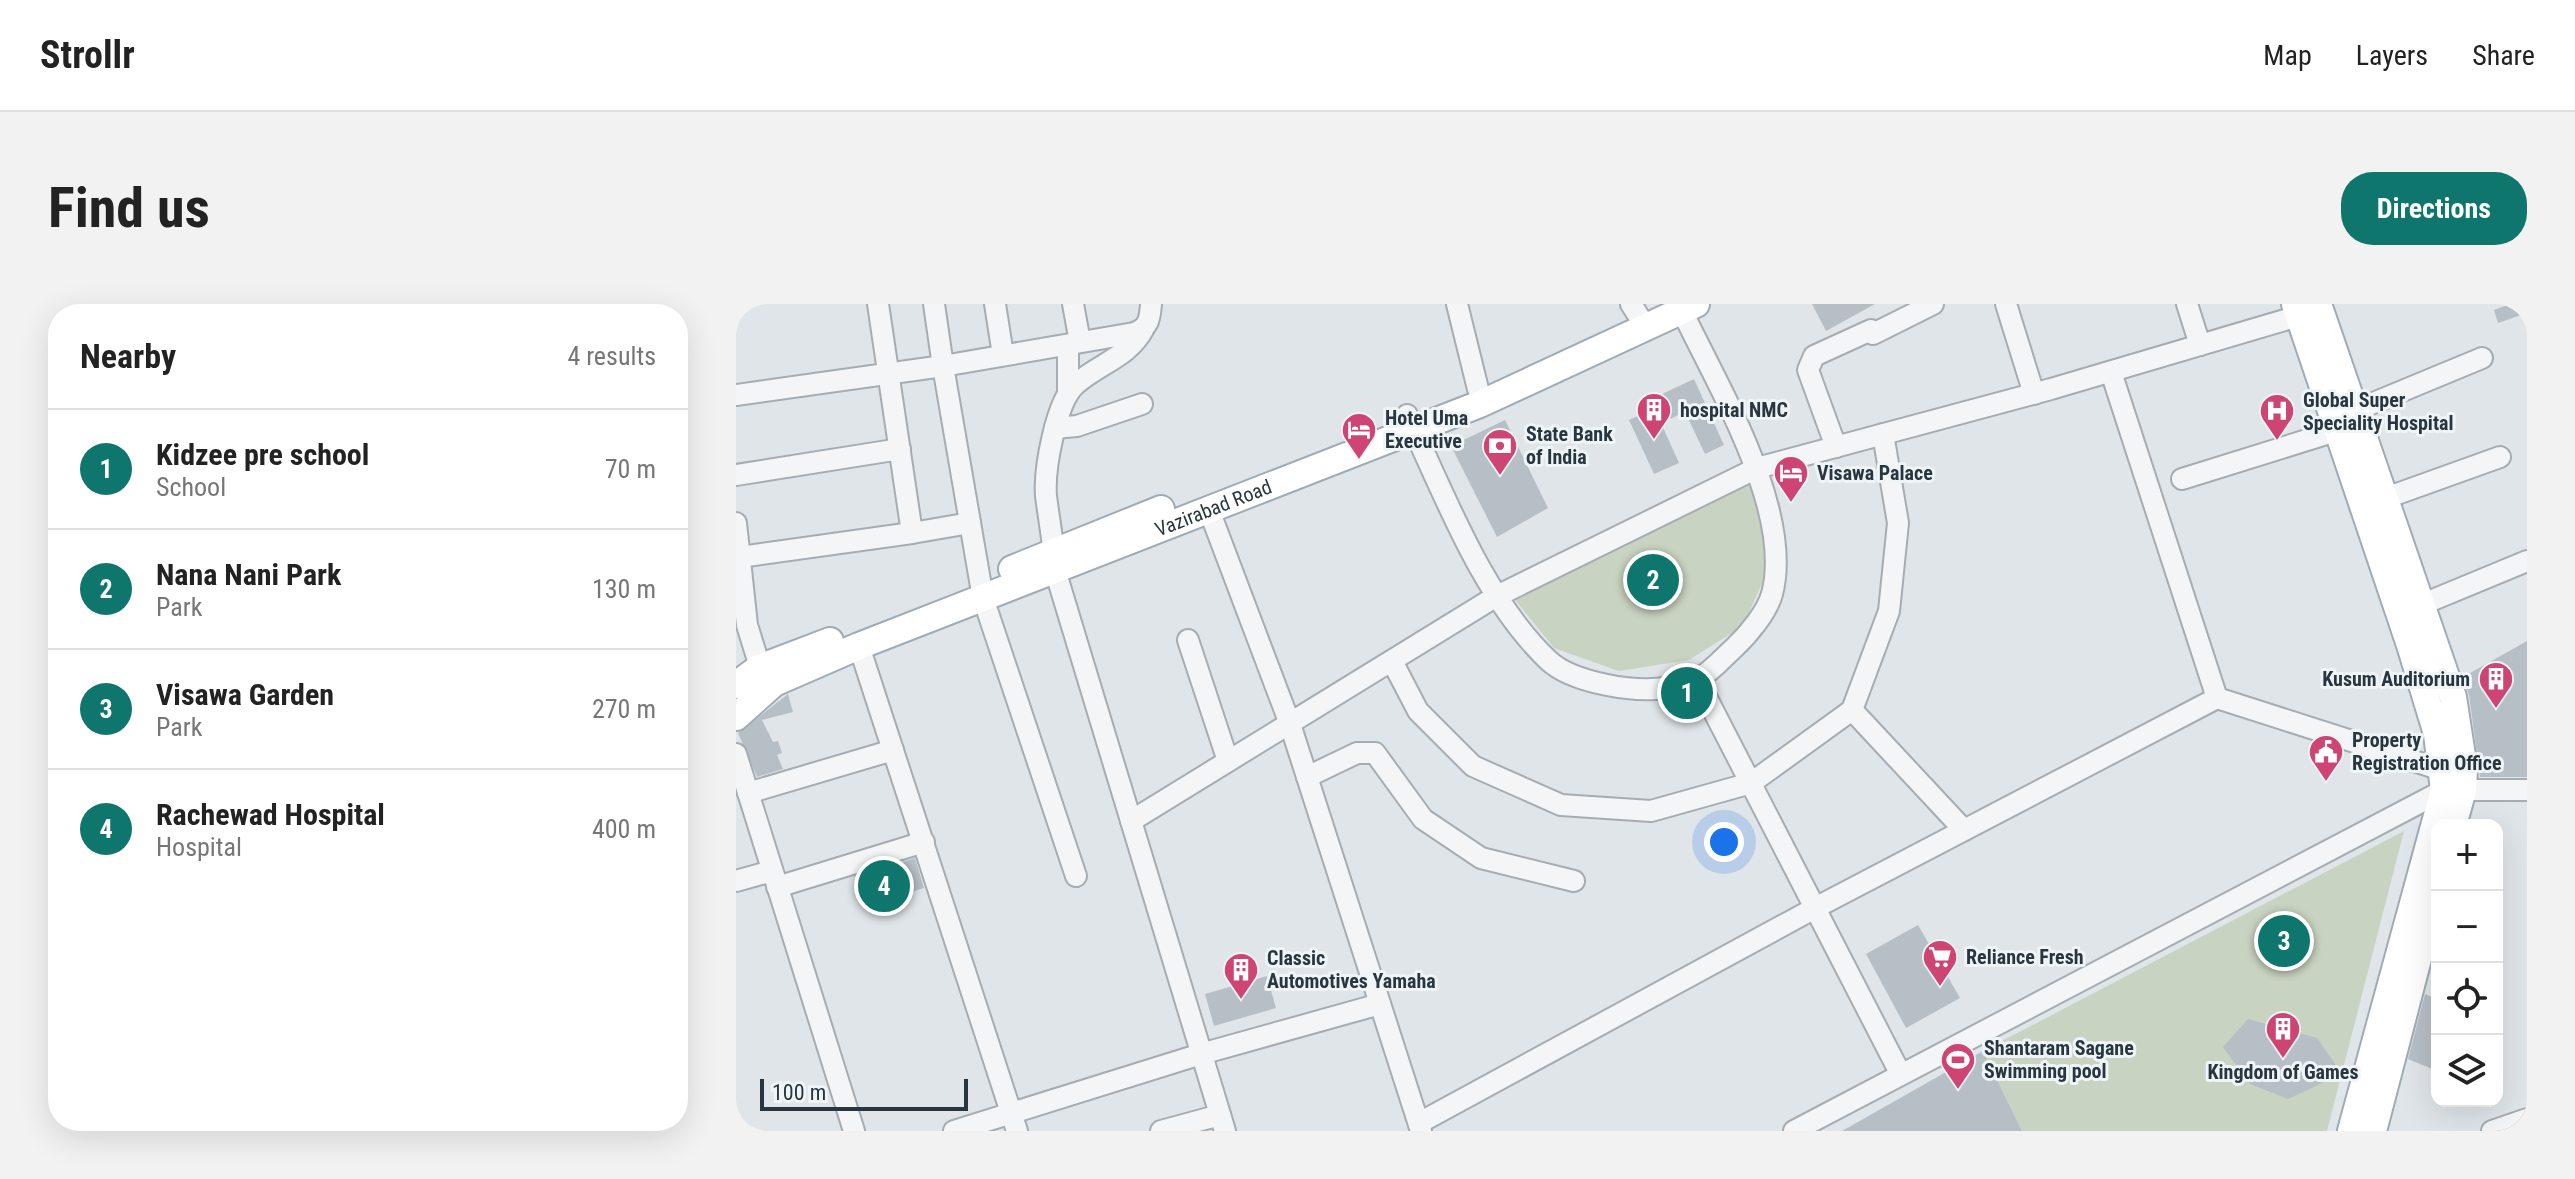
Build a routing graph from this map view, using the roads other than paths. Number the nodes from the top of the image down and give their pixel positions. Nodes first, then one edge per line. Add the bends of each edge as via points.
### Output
1 (878, 304) edge
2 (934, 304) edge
3 (995, 304) edge
4 (1073, 304) edge
5 (1151, 304) edge
6 (1457, 304) edge
7 (1933, 304) edge
8 (2006, 304) edge
9 (2187, 304) edge
10 (2308, 308) edge
11 (1659, 311) edge
12 (1143, 330) junction
13 (1074, 344) junction
14 (2200, 345) junction
15 (1003, 355) junction
16 (2482, 358) dead end
17 (943, 366) junction
18 (2111, 372) junction
19 (889, 373) junction
20 (1478, 389) junction
21 (1068, 393) junction
22 (2034, 394) junction
23 (736, 395) edge
24 (1142, 404) dead end
25 (2354, 411) junction
26 (1410, 422) junction
27 (1055, 428) junction
28 (2336, 431) junction
29 (1883, 434) junction
30 (1836, 447) junction
31 (900, 449) junction
32 (2500, 457) dead end
33 (1757, 468) junction
34 (736, 475) edge
35 (2182, 479) dead end
36 (2383, 499) junction
37 (1209, 510) junction
38 (736, 523) edge
39 (970, 523) junction
40 (912, 533) junction
41 (740, 557) junction
42 (1054, 560) junction
43 (2527, 561) edge
44 (982, 590) junction
45 (1495, 597) junction
46 (2410, 609) junction
47 (1188, 640) dead end
48 (859, 646) junction
49 (1392, 661) junction
50 (763, 678) junction
51 (1698, 681) junction
52 (736, 685) edge
53 (2217, 698) junction
54 (1852, 710) junction
55 (736, 717) edge
56 (1290, 724) junction
57 (893, 750) junction
58 (736, 754) edge
59 (1228, 761) junction
60 (1307, 777) junction
61 (2453, 780) junction
62 (1751, 783) junction
63 (2527, 790) edge
64 (748, 793) junction
65 (2453, 819) edge
66 (1131, 821) junction
67 (1964, 830) junction
68 (924, 842) junction
69 (1076, 876) dead end
70 (775, 879) junction
71 (736, 881) edge
72 (1574, 881) dead end
73 (2436, 891) edge
74 (1815, 908) junction
75 (1380, 1004) junction
76 (1201, 1054) junction
77 (1900, 1073) junction
78 (2527, 1119) edge
79 (1015, 1122) edge
80 (1222, 1123) edge
81 (1826, 1123) edge
82 (1420, 1127) edge
83 (959, 1130) edge
84 (854, 1131) edge
85 (1161, 1131) edge
86 (1794, 1131) edge
87 (2351, 1131) edge
88 (2373, 1131) edge
89 (2492, 1131) edge

1 - 19 street
2 - 17 street
3 - 15 street
4 - 13 street
5 - 12 street
6 - 20 street
7 - 30 street via 1809,362
8 - 22 street
9 - 14 street
10 - 14 street
10 - 25 main road
10 - 28 main road
11 - 20 main road, Vazirabad Road
11 - 26 main road, Vazirabad Road
11 - 33 street
12 - 13 street
12 - 21 street via 1133,347
13 - 15 street
13 - 21 street
14 - 18 street
15 - 17 street
16 - 25 street
17 - 19 street
17 - 39 street
18 - 22 street
18 - 53 street
19 - 23 street
19 - 31 street
20 - 26 main road, Vazirabad Road
21 - 27 street
22 - 29 street
24 - 27 street
25 - 36 main road
26 - 37 main road, Vazirabad Road
26 - 42 main road, Vazirabad Road
26 - 45 street
27 - 42 street via 1046,495
28 - 35 street
28 - 46 main road
29 - 30 street
29 - 54 street via 1898,523 1889,611
30 - 33 street
31 - 34 street
31 - 40 street
32 - 36 street
33 - 45 street
33 - 51 street via 1777,549 1772,596 1745,637
36 - 46 main road
37 - 42 main road, Vazirabad Road
37 - 56 street
38 - 41 street
39 - 40 street
39 - 44 street
40 - 41 street
41 - 50 street via 747,625
42 - 44 main road, Vazirabad Road
42 - 66 street
43 - 46 street
44 - 48 main road, Vazirabad Road
44 - 50 main road, Vazirabad Road
44 - 69 street
45 - 49 street
45 - 51 street via 1550,663 1609,688 1661,689
46 - 61 main road via 2437,734
47 - 59 street
48 - 50 main road, Vazirabad Road
48 - 57 street
49 - 56 street
49 - 62 street via 1418,711 1473,766 1561,805 1651,811
50 - 52 main road, Vazirabad Road
50 - 55 main road, Vazirabad Road
51 - 62 street
53 - 61 street
53 - 67 street
54 - 62 street
54 - 67 street
56 - 59 street
56 - 60 street
57 - 64 street
57 - 68 street
58 - 64 street
59 - 66 street
60 - 72 street via 1357,753 1375,753 1423,819 1481,858
60 - 75 street
61 - 63 street
61 - 65 main road
61 - 77 street
61 - 87 main road
62 - 74 street
64 - 70 street
66 - 76 street
67 - 74 street
68 - 70 street
68 - 79 street
70 - 71 street
70 - 84 street
73 - 88 main road
74 - 77 street
74 - 82 street
75 - 76 street
75 - 82 street
76 - 79 street
76 - 80 street
77 - 81 street
78 - 89 street
79 - 83 street
80 - 85 street
81 - 86 street

